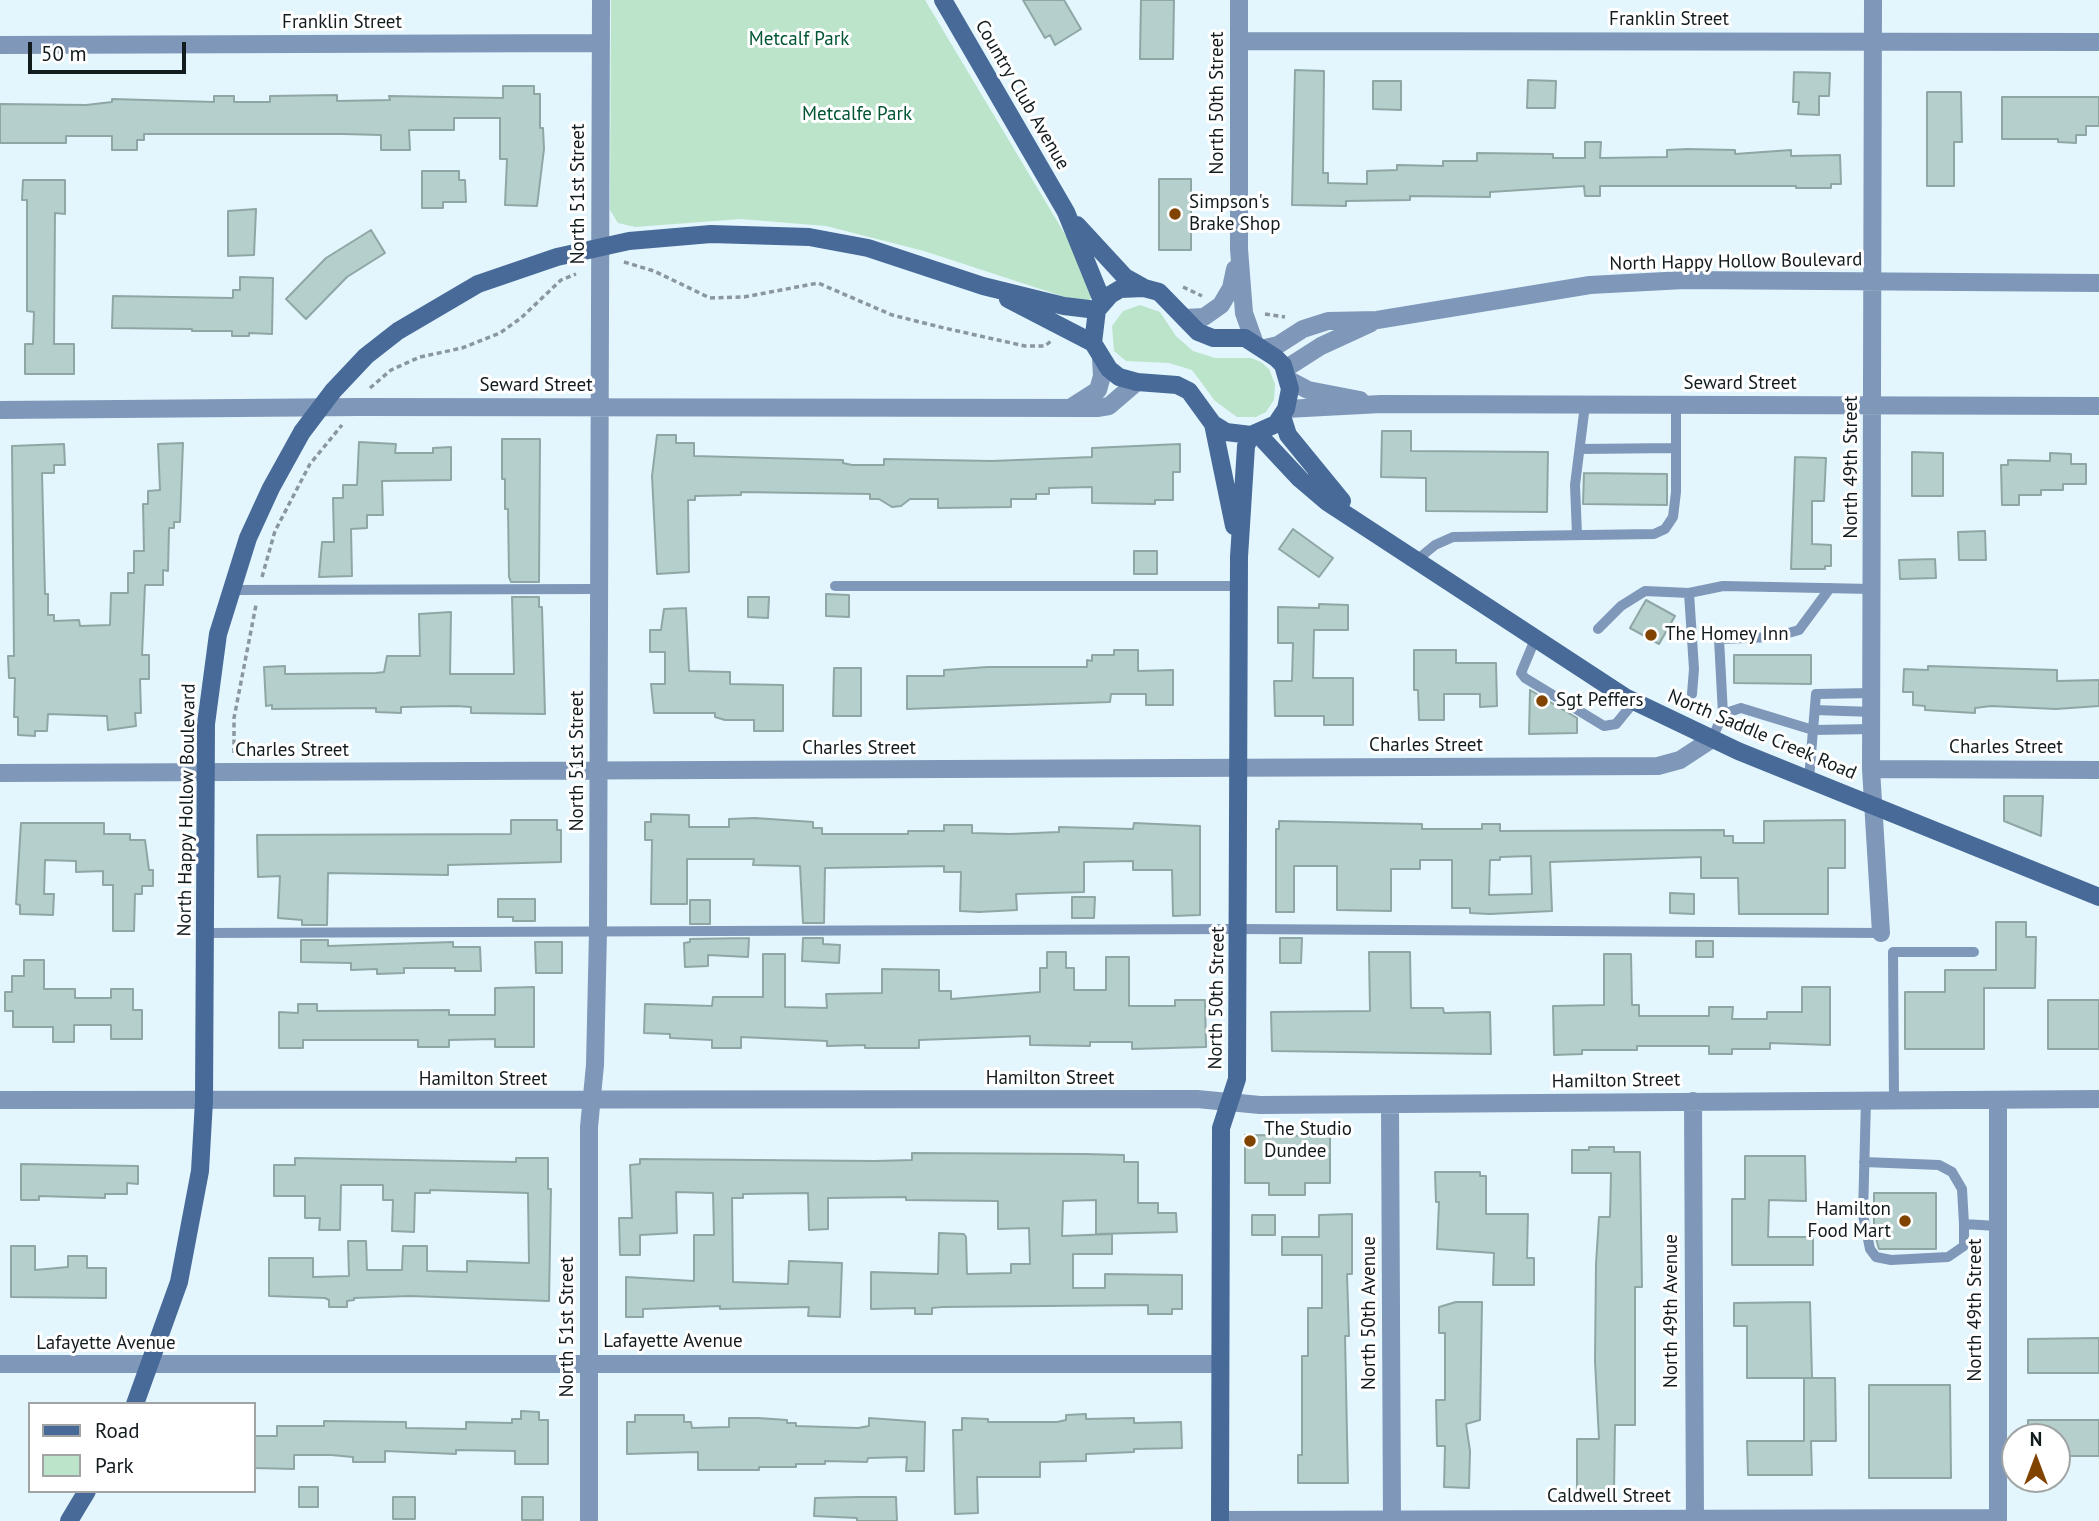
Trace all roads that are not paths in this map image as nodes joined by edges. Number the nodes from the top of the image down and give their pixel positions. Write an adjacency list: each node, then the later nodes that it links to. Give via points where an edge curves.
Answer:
1 (601, 0): 8 (street, North 51st Street)
2 (943, 0): 10 (street, Country Club Avenue)
3 (1239, 0): 5 (street, North 50th Street)
4 (1873, 0): 6 (street, North 49th Street)
5 (1239, 41): 6 (street, Franklin Street); 12 (street, North 50th Street)
6 (1873, 42): 7 (street, Franklin Street); 13 (street, North 49th Street)
7 (2099, 42)
8 (601, 43): 9 (street, Franklin Street); 11 (street, North 51st Street)
9 (0, 45)
10 (1066, 212): 16 (street, Country Club Avenue, via 1125,277); 17 (street, Country Club Avenue)
11 (600, 247): 15 (street, North Happy Hollow Boulevard, via 712,234 809,237 868,247); 30 (street, North 51st Street); 31 (street, North Happy Hollow Boulevard, via 513,270 439,304 366,356)
12 (1239, 248): 18 (street, North 50th Street, via 1231,288 1221,306 1204,317); 20 (street, North 50th Street, via 1244,313)
13 (1873, 281): 14 (street, North Happy Hollow Boulevard); 19 (street, North Happy Hollow Boulevard, via 1684,280 1590,285); 27 (street, North 49th Street)
14 (2099, 283)
15 (983, 286): 17 (street, North Happy Hollow Boulevard, via 1064,306); 21 (street, North Happy Hollow Boulevard)
16 (1144, 288): 17 (street, via 1120,289); 18 (street, Country Club Avenue, via 1159,292)
17 (1100, 306): 21 (street)
18 (1185, 318): 20 (street, Country Club Avenue, via 1198,332 1213,338 1245,338)
19 (1377, 320): 20 (street, North Happy Hollow Boulevard, via 1328,321 1303,329 1278,345); 22 (street, North Happy Hollow Boulevard, via 1321,346)
20 (1259, 345): 22 (street)
21 (1097, 350): 23 (street, North Happy Hollow Boulevard, via 1119,377); 28 (street, via 1102,376 1097,390)
22 (1287, 374): 24 (street, Seward Street, via 1308,390); 33 (street, via 1290,389)
23 (1137, 382): 28 (street, Seward Street, via 1109,406); 34 (street, via 1162,382 1189,391)
24 (1381, 404): 25 (street, Seward Street); 33 (street, Seward Street)
25 (1585, 405): 26 (street, Seward Street); 37 (lane)
26 (1676, 405): 27 (street, Seward Street); 36 (lane)
27 (1873, 405): 29 (street, Seward Street); 46 (street, North 49th Street)
28 (1073, 406): 30 (street, Seward Street)
29 (2099, 406)
30 (600, 407): 31 (street, Seward Street); 45 (street, North 51st Street)
31 (318, 408): 32 (street, Seward Street); 47 (street, North Happy Hollow Boulevard, via 271,488)
32 (0, 410)
33 (1284, 413): 35 (street, via 1276,424); 38 (street, North Saddle Creek Road, via 1288,435)
34 (1213, 424): 35 (street, via 1226,432); 40 (street, North 50th Street)
35 (1254, 434): 38 (street, North Saddle Creek Road, via 1327,502); 40 (street, North 50th Street, via 1246,446)
36 (1676, 448): 37 (lane); 39 (lane, via 1673,517 1665,529 1654,534)
37 (1580, 449): 39 (lane)
38 (1361, 522): 41 (street, North Saddle Creek Road)
39 (1577, 535): 41 (lane, via 1453,537)
40 (1239, 557): 43 (street, North 50th Street)
41 (1418, 559): 50 (street, North Saddle Creek Road)
42 (835, 586): 43 (lane)
43 (1239, 586): 59 (street, North 50th Street)
44 (1830, 588): 46 (lane); 48 (lane, via 1723,586); 55 (lane, via 1799,630 1774,637 1719,639)
45 (599, 589): 47 (lane); 62 (street, North 51st Street)
46 (1872, 589): 51 (street, North 49th Street)
47 (230, 590): 63 (street, North Happy Hollow Boulevard, via 210,679)
48 (1689, 593): 49 (lane, via 1645,591); 52 (lane)
49 (1598, 629)
50 (1536, 637): 53 (street, North Saddle Creek Road); 53 (lane, via 1521,673 1525,678 1604,726 1616,724)
51 (1872, 693): 54 (lane, via 1816,694); 56 (street, North 49th Street)
52 (1692, 694)
53 (1634, 702): 58 (street, North Saddle Creek Road)
54 (1815, 710): 56 (lane); 57 (lane)
55 (1723, 714): 57 (lane, via 1741,708); 58 (lane)
56 (1872, 720): 57 (lane); 60 (street, North 49th Street)
57 (1813, 730): 65 (lane)
58 (1712, 739): 59 (street, Charles Street, via 1680,760 1658,766); 65 (street, North Saddle Creek Road)
59 (1238, 768): 62 (street, Charles Street); 68 (street, North 50th Street)
60 (1871, 769): 61 (street, Charles Street); 66 (street, North 49th Street)
61 (2099, 769)
62 (599, 771): 63 (street, Charles Street); 69 (street, North 51st Street)
63 (205, 773): 64 (street, Charles Street); 70 (street, North Happy Hollow Boulevard)
64 (0, 774)
65 (1809, 779): 66 (street, North Saddle Creek Road)
66 (1875, 805): 67 (street, North Saddle Creek Road); 71 (street, North 49th Street)
67 (2099, 897)
68 (1238, 929): 69 (lane); 71 (lane); 81 (street, North 50th Street, via 1237,1079)
69 (598, 932): 70 (lane); 75 (street, North 51st Street)
70 (205, 933): 79 (street, North Happy Hollow Boulevard)
71 (1881, 933)
72 (1974, 952): 77 (lane, via 1893,952)
73 (2099, 1099): 78 (street, Hamilton Street)
74 (0, 1100): 79 (street, Hamilton Street)
75 (591, 1100): 79 (street, Hamilton Street); 81 (street, Hamilton Street, via 1197,1099); 86 (street, North 51st Street)
76 (1866, 1100): 77 (street, Hamilton Street); 80 (street, Hamilton Street); 83 (lane)
77 (1894, 1100): 78 (street, Hamilton Street)
78 (1998, 1100): 85 (street, North 49th Street)
79 (204, 1101): 89 (street, North Happy Hollow Boulevard, via 189,1241)
80 (1693, 1101): 82 (street, Hamilton Street); 92 (street, North 49th Avenue)
81 (1230, 1103): 82 (street, Hamilton Street); 88 (street, North 50th Street, via 1221,1128)
82 (1390, 1105): 94 (street, North 50th Avenue)
83 (1864, 1162): 84 (lane, via 1939,1165 1952,1172 1962,1189); 84 (lane, via 1863,1215 1876,1257 1948,1257 1964,1246)
84 (1964, 1224): 85 (lane)
85 (1997, 1226): 93 (street, North 49th Street)
86 (589, 1363): 88 (street, Lafayette Avenue); 89 (street, Lafayette Avenue); 96 (street, North 51st Street)
87 (0, 1364): 89 (street, Lafayette Avenue)
88 (1220, 1364): 97 (street, North 50th Street)
89 (151, 1366): 90 (street, North Happy Hollow Boulevard)
90 (136, 1402)
91 (86, 1493): 95 (street)
92 (1695, 1519): 93 (street, Caldwell Street); 94 (street, Caldwell Street)
93 (1998, 1519)
94 (1392, 1520): 97 (street, Caldwell Street)
95 (69, 1521)
96 (589, 1521)
97 (1220, 1521)

